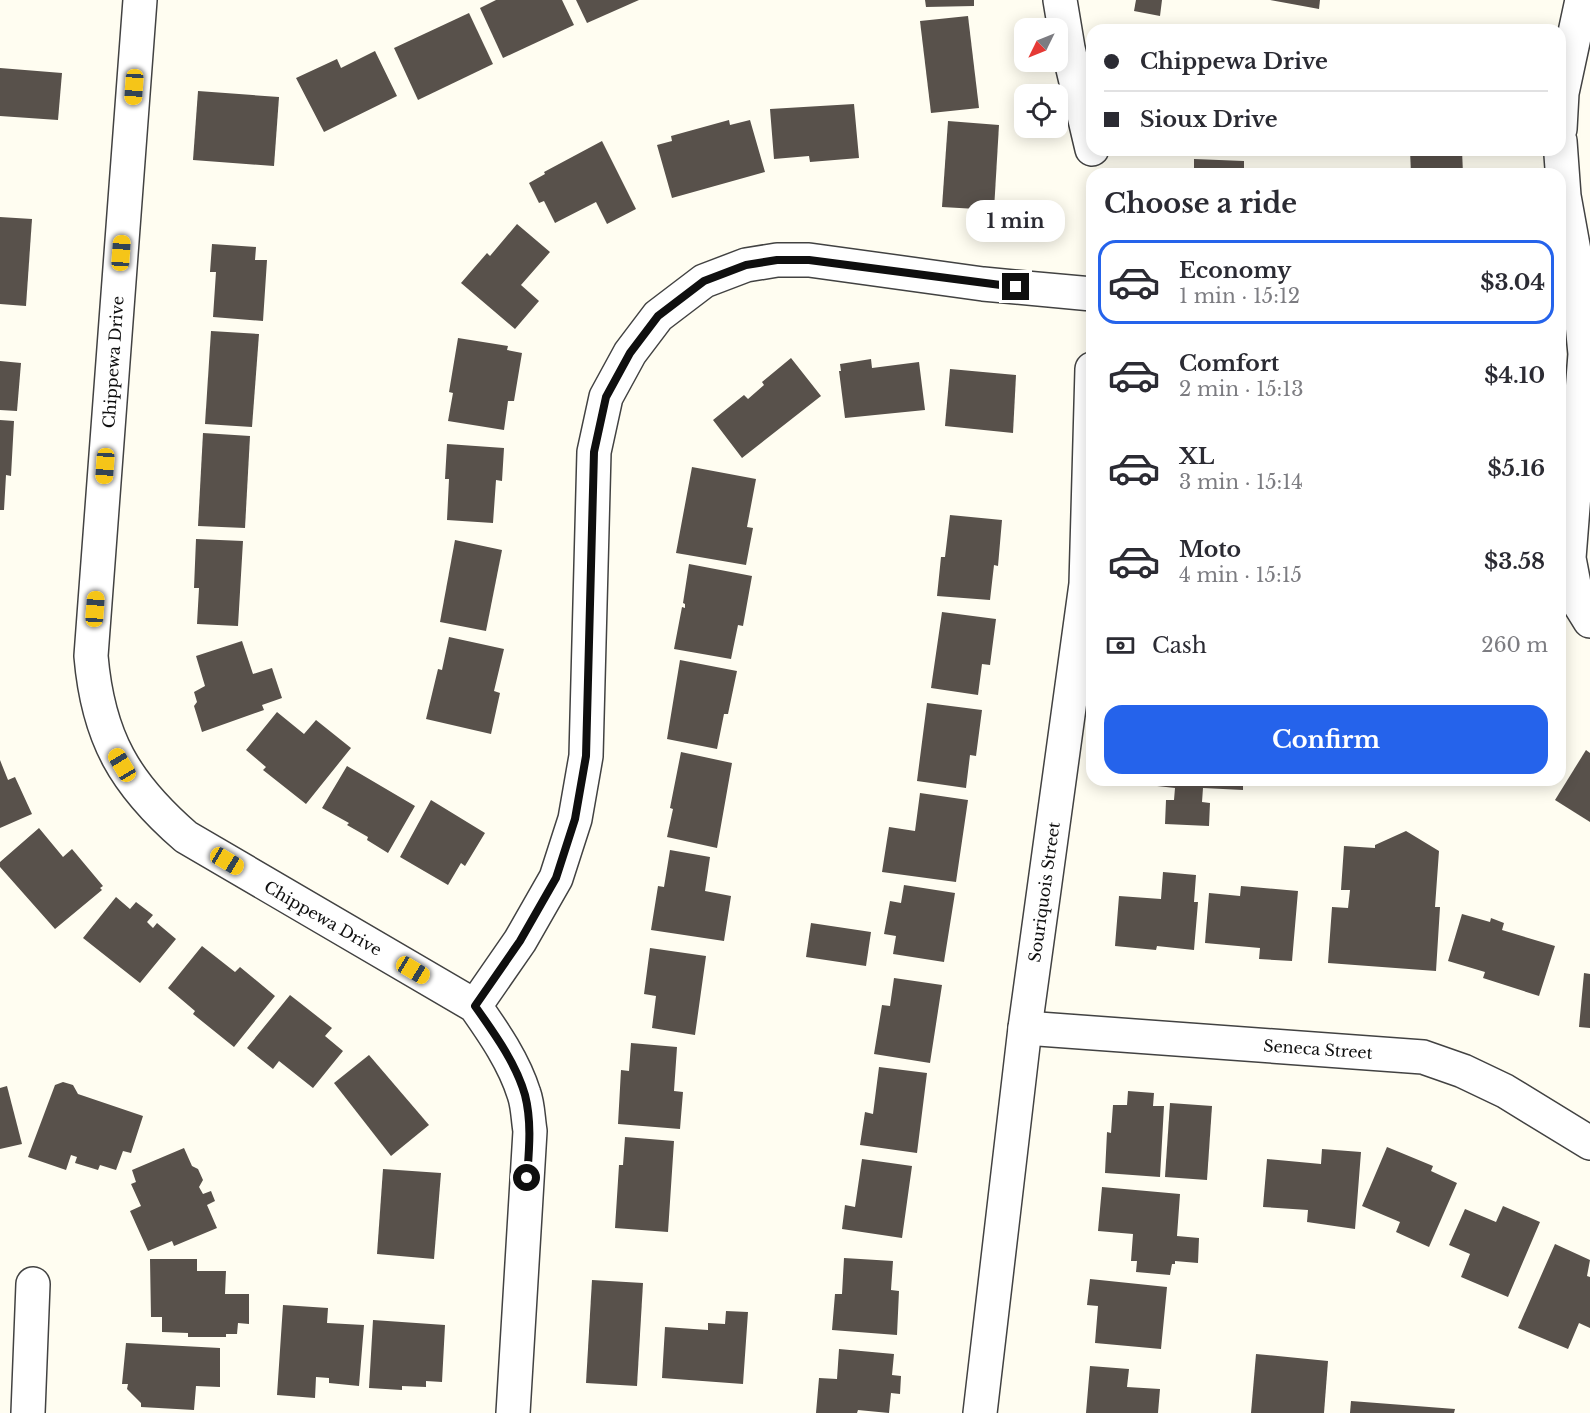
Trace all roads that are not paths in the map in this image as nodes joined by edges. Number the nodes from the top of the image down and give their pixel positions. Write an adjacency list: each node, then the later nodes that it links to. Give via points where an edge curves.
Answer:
1 (140, 0): 10 (street, Chippewa Drive, via 91,656 103,721 114,752 130,779 186,837)
2 (1060, 0): 5 (street)
3 (1582, 0): 4 (street)
4 (1566, 74)
5 (1086, 124)
6 (1566, 207): 9 (street, via 1585,354 1569,558 1577,600)
7 (1086, 293): 10 (street, via 809,260 777,260 746,265 704,281 658,316 630,353 606,397 594,452 586,756 575,819 556,878 520,941)
8 (1086, 584): 11 (street, Souriquois Street)
9 (1590, 621)
10 (475, 1006): 15 (street, Chippewa Drive, via 511,1063 525,1095 530,1131)
11 (1025, 1028): 12 (street, Seneca Street, via 1423,1057 1505,1091); 16 (street, Souriquois Street)
12 (1590, 1143)
13 (33, 1284): 14 (street)
14 (28, 1413)
15 (513, 1413)
16 (980, 1413)

